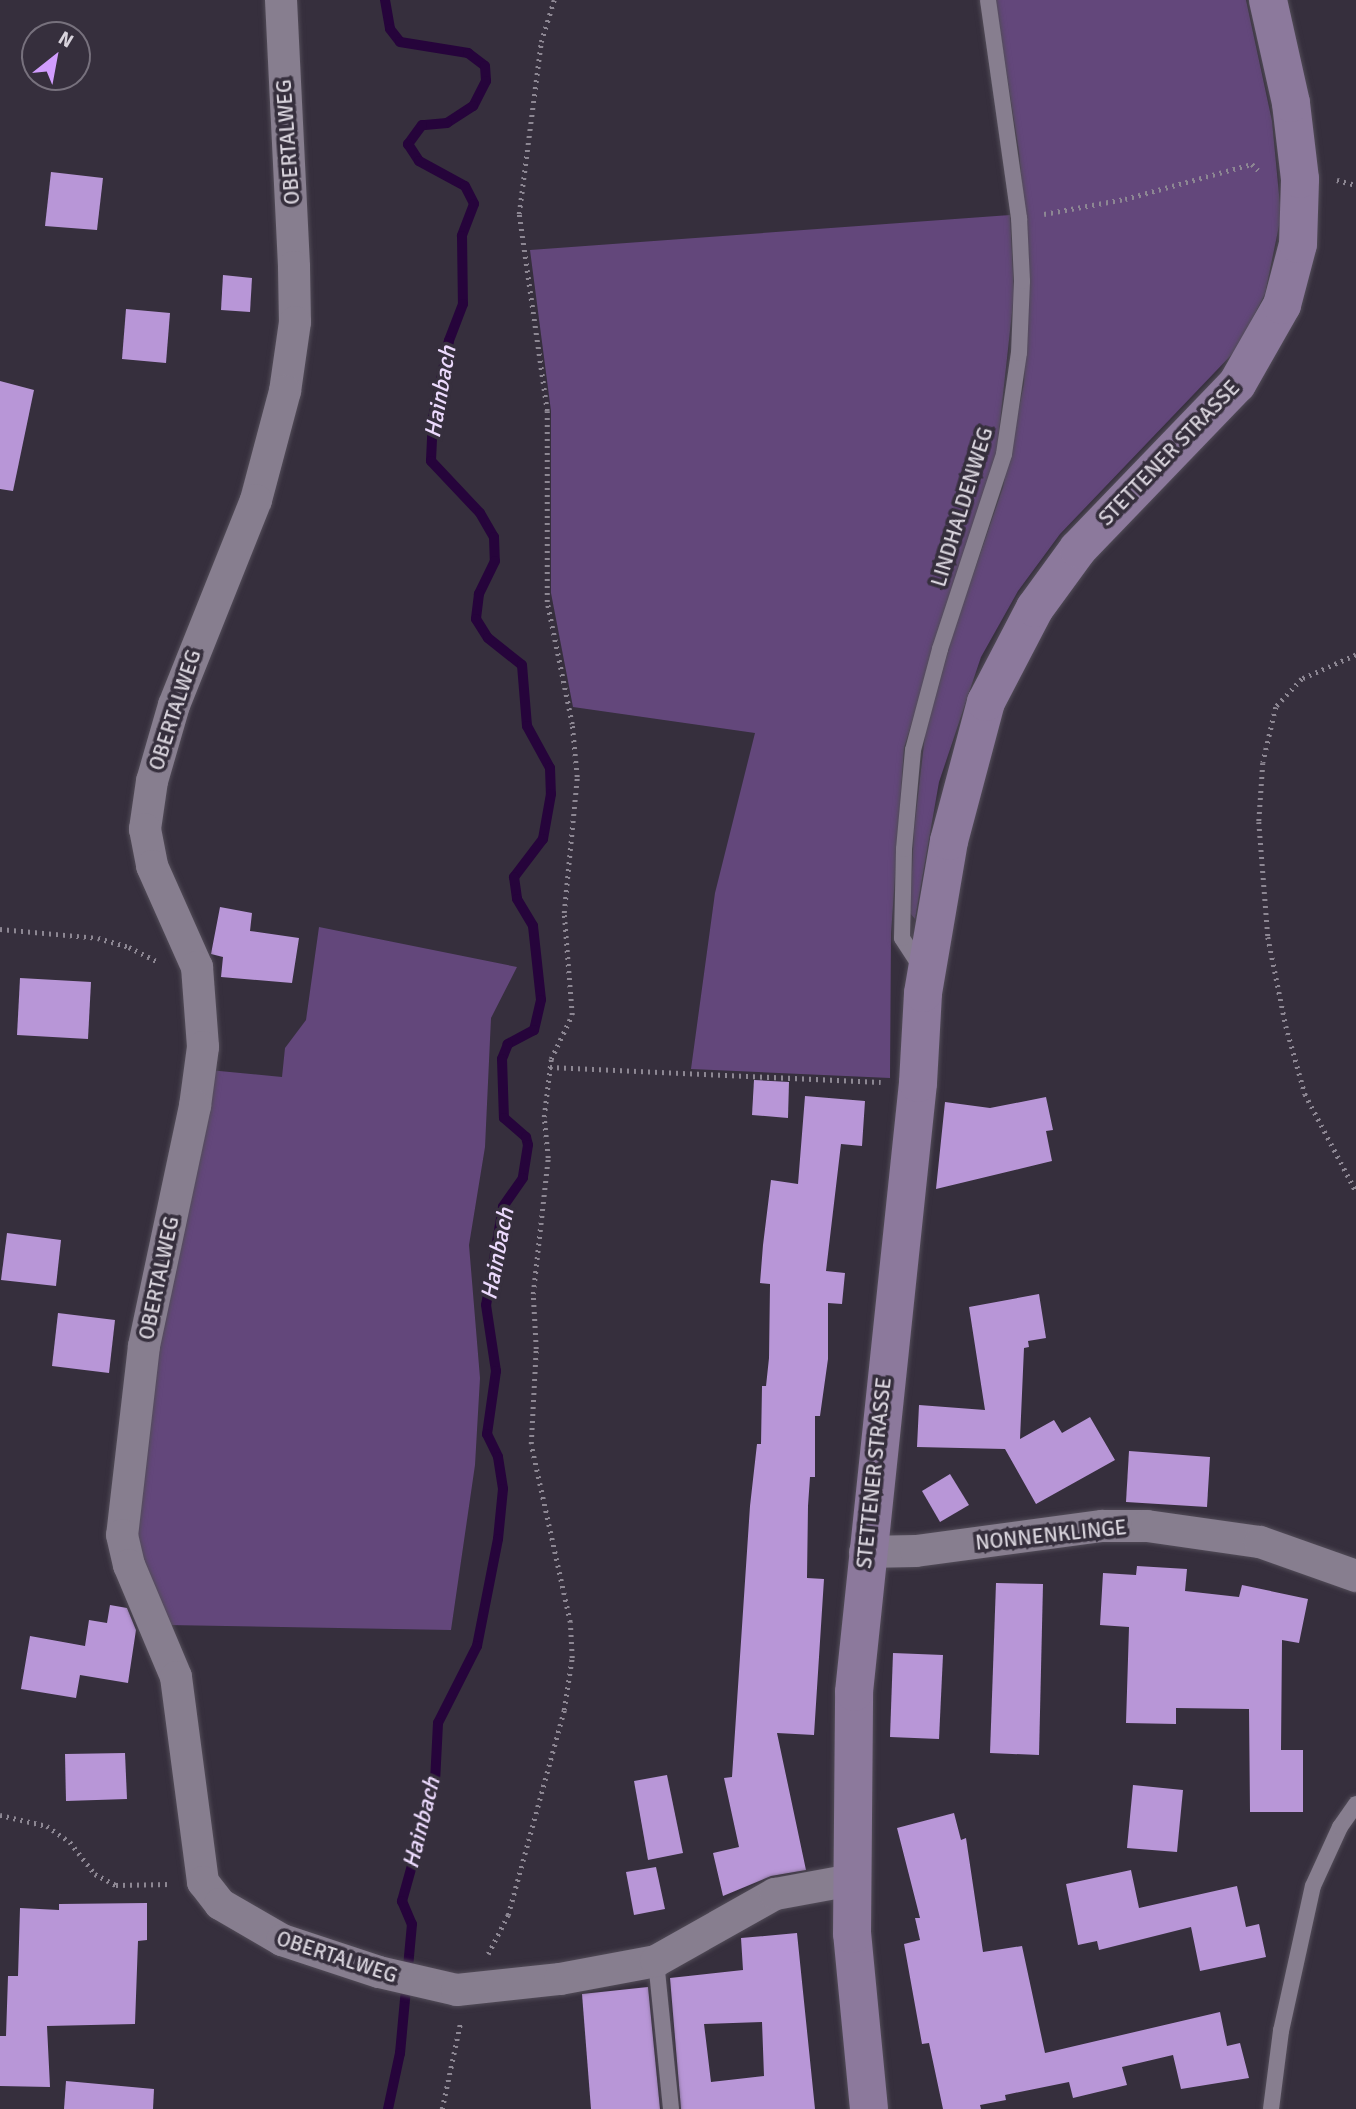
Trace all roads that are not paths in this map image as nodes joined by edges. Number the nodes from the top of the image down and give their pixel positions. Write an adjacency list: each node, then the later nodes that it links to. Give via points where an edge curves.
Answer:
1 (281, 0): 9 (street, OBERTALWEG, via 294,267 294,329 285,391 256,500 174,705 145,821 152,866 197,967 203,1012 199,1085 144,1346 121,1519 129,1565 176,1677 203,1882 220,1904 268,1934 427,1985 472,1990)
2 (988, 0): 4 (lane, LINDHALDENWEG, via 1019,218 1022,299 1009,433 940,649 912,760 902,938)
3 (1268, 0): 4 (main road, STETTENER STRASSE, via 1291,103 1300,179 1293,265 1264,343 1220,405 1102,523 1049,587 1007,655 986,702 958,801)
4 (926, 974): 5 (main road, STETTENER STRASSE)
5 (866, 1552): 6 (street, NONNENKLINGE, via 916,1551 1090,1527 1147,1525 1260,1542); 8 (main road, STETTENER STRASSE, via 854,1692)
6 (1356, 1576)
7 (1356, 1804): 12 (lane, via 1313,1886 1281,2031)
8 (851, 1881): 9 (street, OBERTALWEG, via 775,1894); 11 (main road, STETTENER STRASSE)
9 (656, 1961): 10 (lane)
10 (671, 2109)
11 (869, 2109)
12 (1271, 2109)

